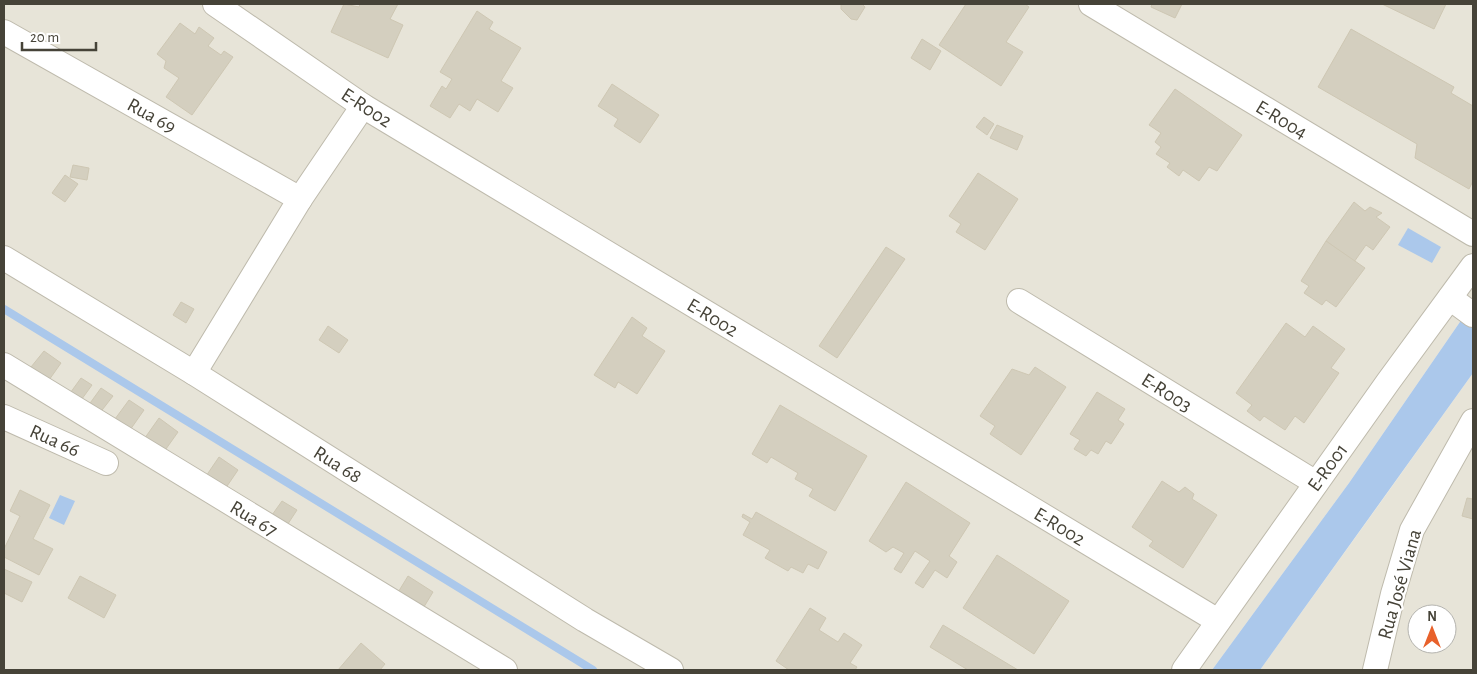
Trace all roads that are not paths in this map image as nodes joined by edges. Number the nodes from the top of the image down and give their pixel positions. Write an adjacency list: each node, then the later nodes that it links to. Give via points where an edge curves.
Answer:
1 (215, 4): 4 (street, E-R002)
2 (1092, 4): 6 (street, E-R004)
3 (4, 32): 5 (street, Rua 69)
4 (363, 106): 5 (street); 18 (street, E-R002)
5 (300, 199): 13 (street)
6 (1473, 234)
7 (4, 258): 13 (street, Rua 68)
8 (1473, 266): 9 (street, E-R001)
9 (1450, 298): 11 (street); 17 (street, E-R001)
10 (1019, 301): 17 (street, E-R003)
11 (1473, 315)
12 (4, 365): 19 (street, Rua 67)
13 (194, 373): 20 (street, Rua 68, via 585,620)
14 (4, 417): 16 (street, Rua 66)
15 (1473, 421): 22 (street, Rua José Viana, via 1412,530 1392,594)
16 (106, 463)
17 (1316, 484): 18 (street, E-R001)
18 (1218, 621): 21 (street, E-R001)
19 (505, 670)
20 (671, 670)
21 (1184, 670)
22 (1375, 670)

